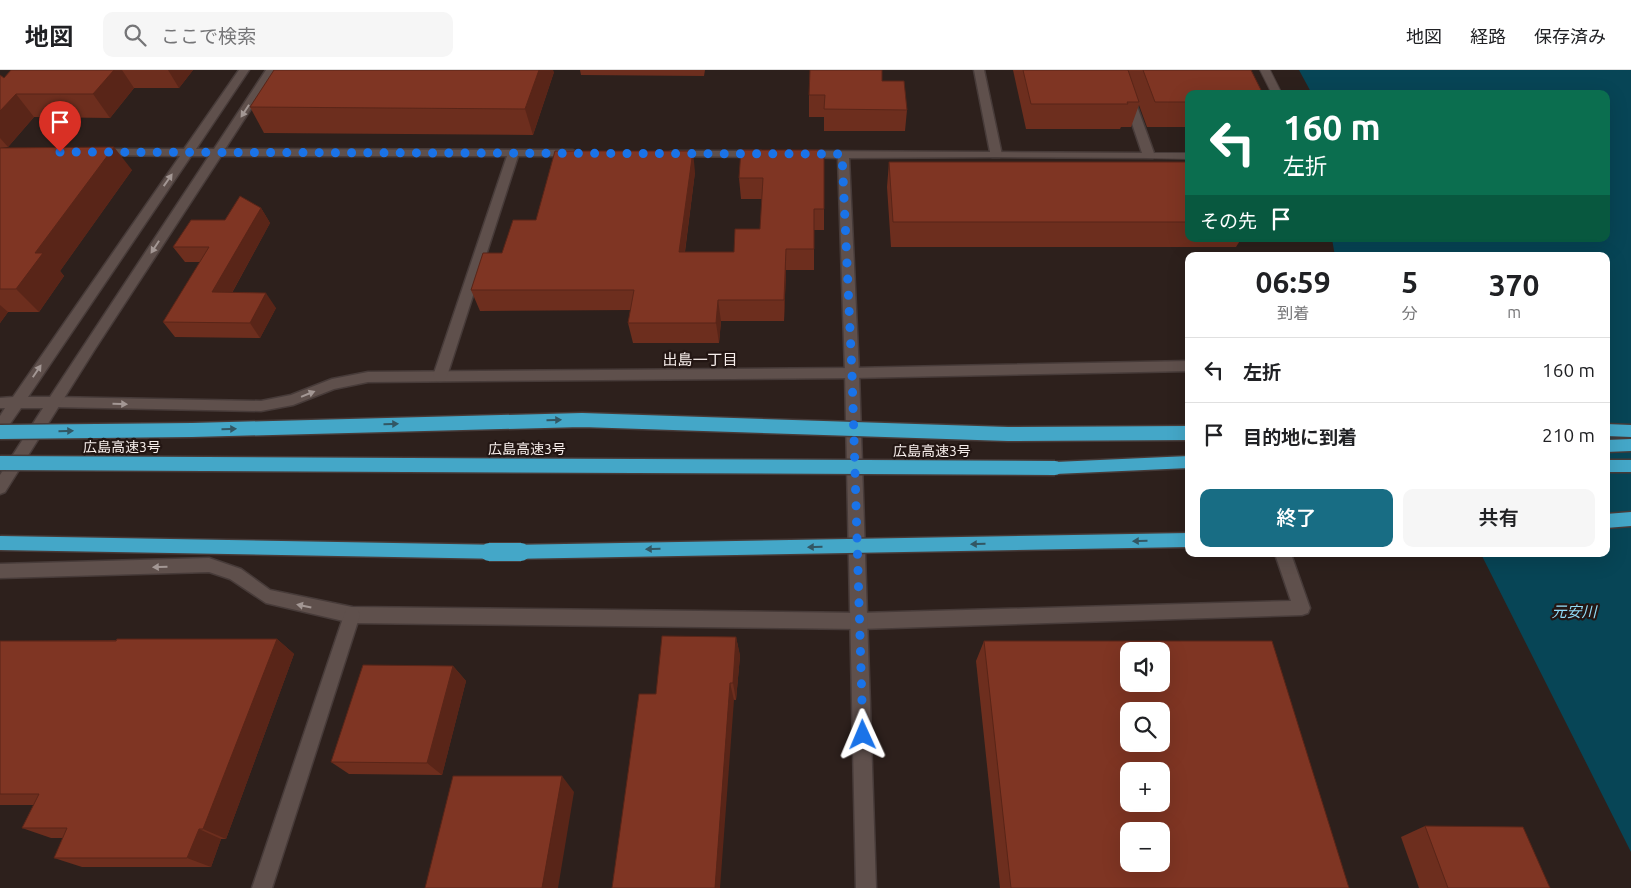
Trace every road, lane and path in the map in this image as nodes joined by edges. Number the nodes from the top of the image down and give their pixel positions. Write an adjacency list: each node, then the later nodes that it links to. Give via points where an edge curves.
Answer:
1 (244, 70): 8 (street)
2 (271, 70): 9 (street, one-way to 9)
3 (980, 70): 16 (street)
4 (1119, 70): 17 (street)
5 (1264, 70): 6 (lane)
6 (1275, 90)
7 (89, 152): 8 (street)
8 (188, 152): 9 (street); 24 (street, one-way to 8)
9 (218, 152): 10 (street); 22 (street, one-way to 22)
10 (514, 153): 11 (street); 21 (street)
11 (584, 153)
12 (663, 154): 13 (street)
13 (773, 154)
14 (793, 154): 15 (street)
15 (842, 154): 16 (street); 20 (street)
16 (996, 155): 17 (street)
17 (1149, 156): 18 (lane)
18 (1185, 156)
19 (1185, 366): 20 (street)
20 (852, 373): 21 (street); 46 (street)
21 (440, 376): 22 (street, one-way to 21, via 261,406 293,400 332,384 368,377)
22 (54, 402): 24 (street); 38 (street)
23 (0, 403): 24 (street)
24 (16, 403): 25 (street)
25 (0, 427)
26 (1610, 430): 27 (highway)
27 (1631, 431)
28 (0, 432): 29 (highway, one-way to 29, bridge, via 582,420 1008,434)
29 (1185, 433)
30 (1631, 445): 31 (highway)
31 (1610, 446)
32 (1185, 462): 36 (highway)
33 (0, 463): 36 (highway, 広島高速3号, bridge)
34 (1610, 466): 35 (highway)
35 (1631, 466)
36 (1055, 468): 37 (highway)
37 (1185, 468)
38 (0, 488)
39 (1631, 520): 40 (highway)
40 (1610, 521)
41 (1185, 540): 42 (highway, one-way to 42, bridge, via 505,552)
42 (0, 543)
43 (1284, 557): 46 (street, via 1302,608)
44 (0, 571): 45 (street, one-way to 44, via 266,596 235,574 209,565)
45 (352, 614): 46 (street); 47 (street)
46 (860, 621): 48 (street)
47 (262, 888)
48 (866, 888)

